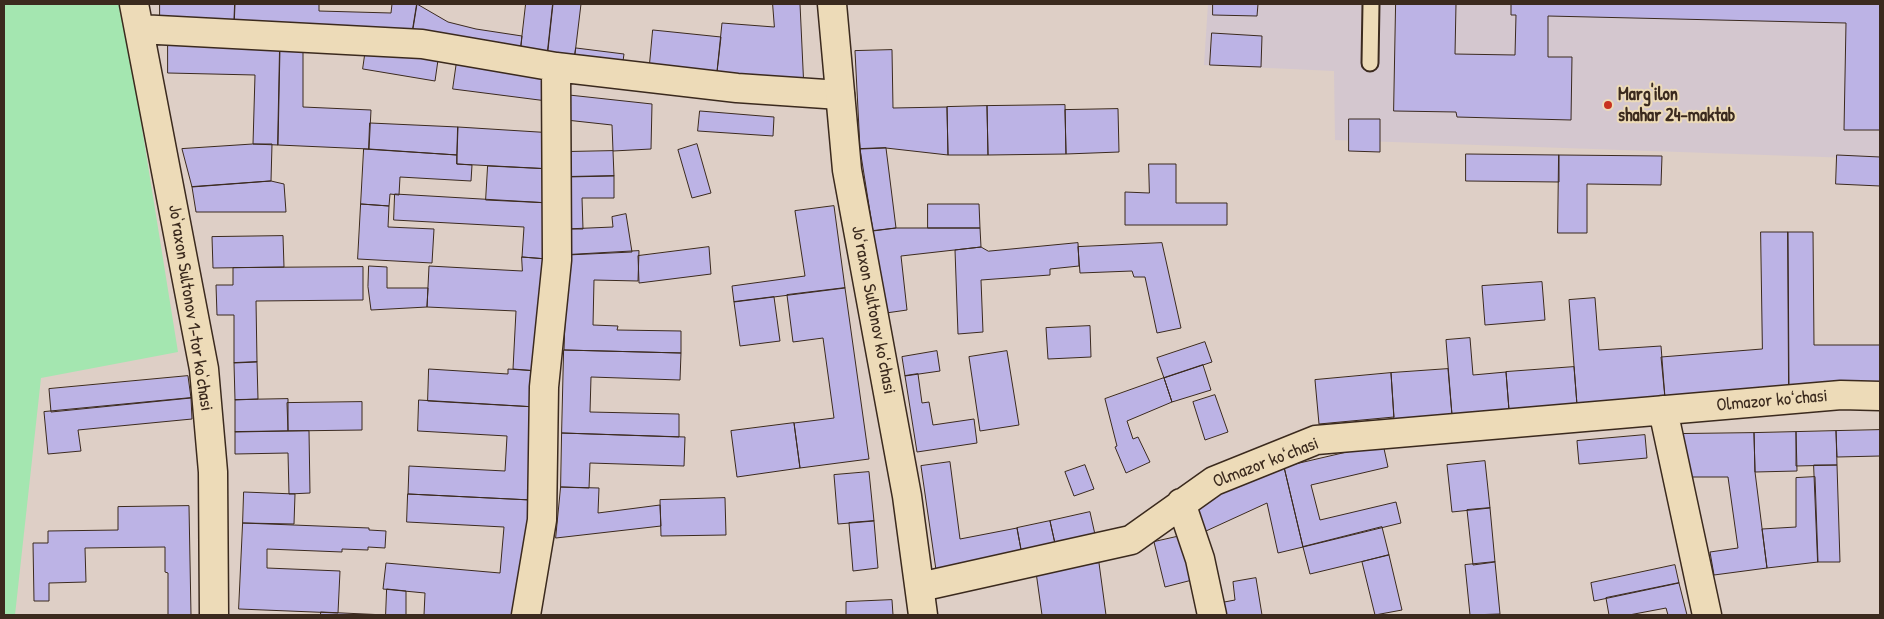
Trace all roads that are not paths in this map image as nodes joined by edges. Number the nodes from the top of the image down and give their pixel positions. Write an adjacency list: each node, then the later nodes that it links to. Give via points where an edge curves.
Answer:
1 (832, 4): 6 (street, Joʻraxon Sultonov koʻchasi)
2 (1372, 4): 4 (lane)
3 (136, 16): 5 (street, via 422,44); 11 (street, Jo‘raxon Sultonov 1-tor ko‘chasi, via 204,369 213,472)
4 (1370, 63)
5 (556, 67): 6 (street, via 737,88); 12 (street, via 557,260 544,387 542,520)
6 (840, 95): 10 (street, Joʻraxon Sultonov koʻchasi, via 847,170 907,496)
7 (1880, 396): 8 (street, Olmazor koʻchasi, via 1841,395)
8 (1663, 410): 9 (street, Olmazor koʻchasi, via 1316,440 1214,480); 15 (street)
9 (1181, 503): 10 (street, Olmazor koʻchasi, via 1131,540); 14 (street, via 1200,559)
10 (920, 587): 13 (street, Joʻraxon Sultonov koʻchasi)
11 (214, 615)
12 (526, 615)
13 (923, 615)
14 (1212, 615)
15 (1707, 615)

